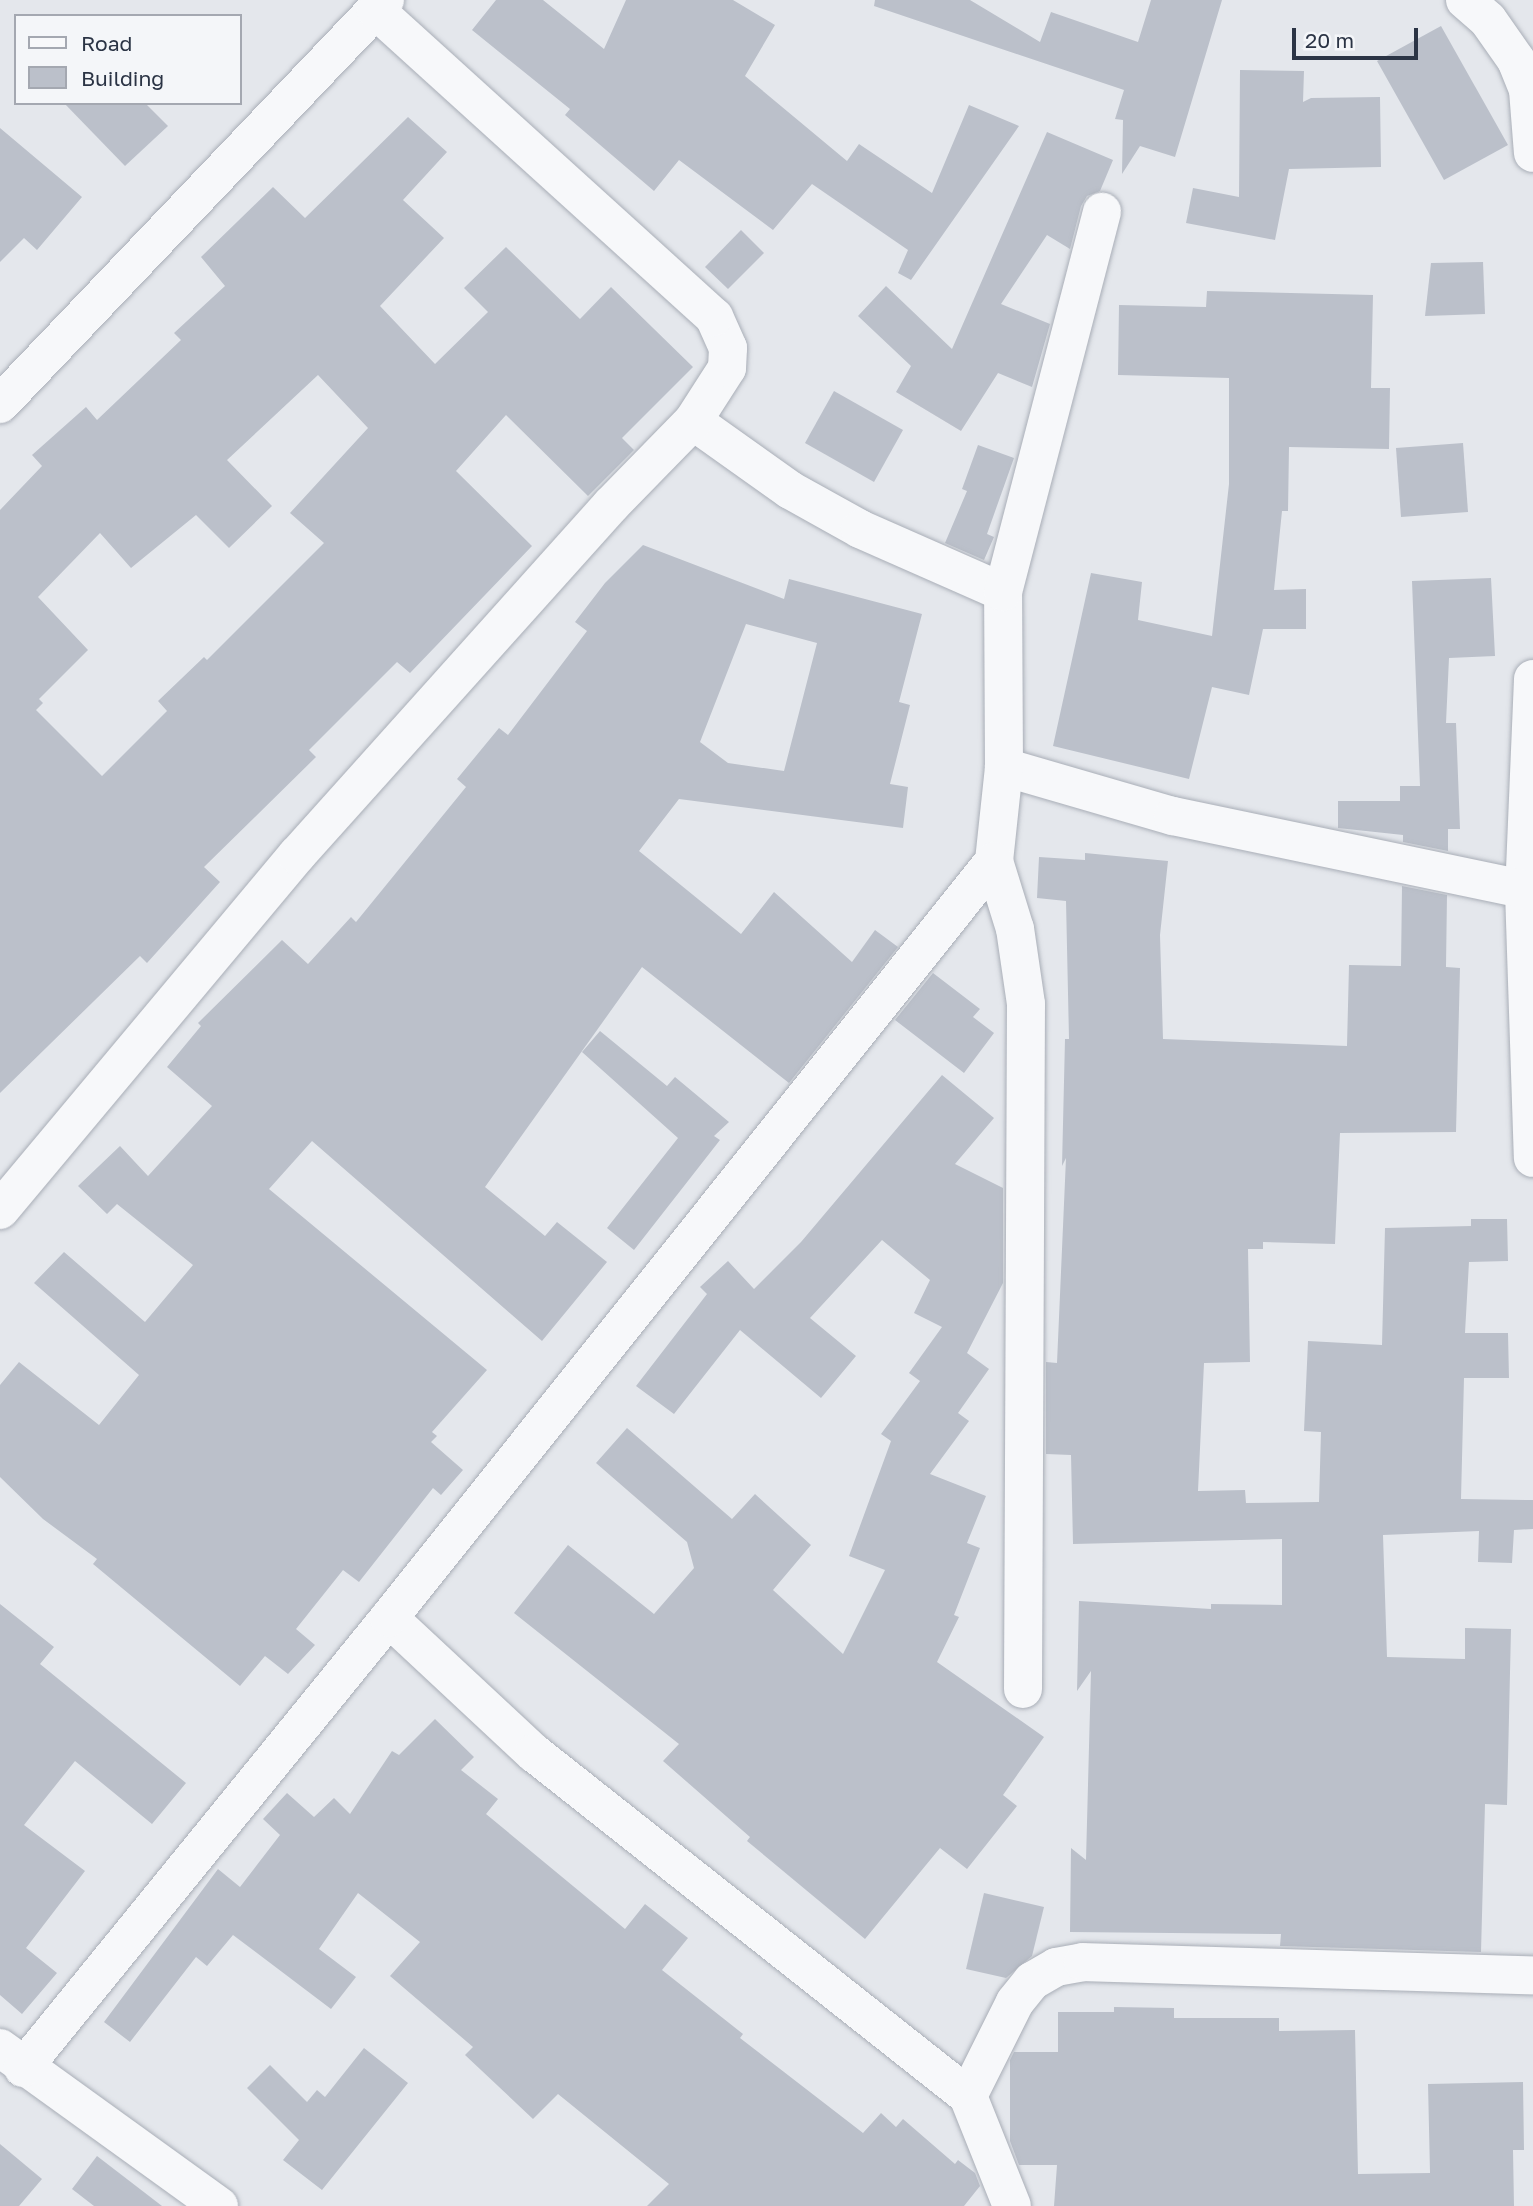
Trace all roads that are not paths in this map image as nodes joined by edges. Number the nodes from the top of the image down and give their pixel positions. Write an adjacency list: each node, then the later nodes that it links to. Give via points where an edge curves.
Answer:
1 (1465, 0): 3 (street, via 1488,20 1516,60 1528,90)
2 (380, 5): 5 (street); 6 (street, via 714,317 728,348 727,368)
3 (1533, 153)
4 (1102, 212): 7 (street)
5 (0, 404)
6 (693, 421): 7 (street, via 813,503); 13 (street, via 611,505 297,855)
7 (1003, 592): 9 (street)
8 (1533, 679): 11 (street)
9 (1004, 767): 10 (street); 11 (street, via 1137,807)
10 (994, 861): 14 (street); 15 (street, via 1015,929 1026,1004)
11 (1529, 891): 12 (street)
12 (1533, 1158)
13 (0, 1210)
14 (390, 1618): 17 (street); 18 (street, via 534,1753)
15 (1023, 1689)
16 (1533, 1975): 18 (street, via 1083,1962 1056,1967 1032,1981 1015,2002)
17 (11, 2058): 19 (street)
18 (968, 2096): 20 (street)
19 (219, 2206)
20 (1012, 2206)

